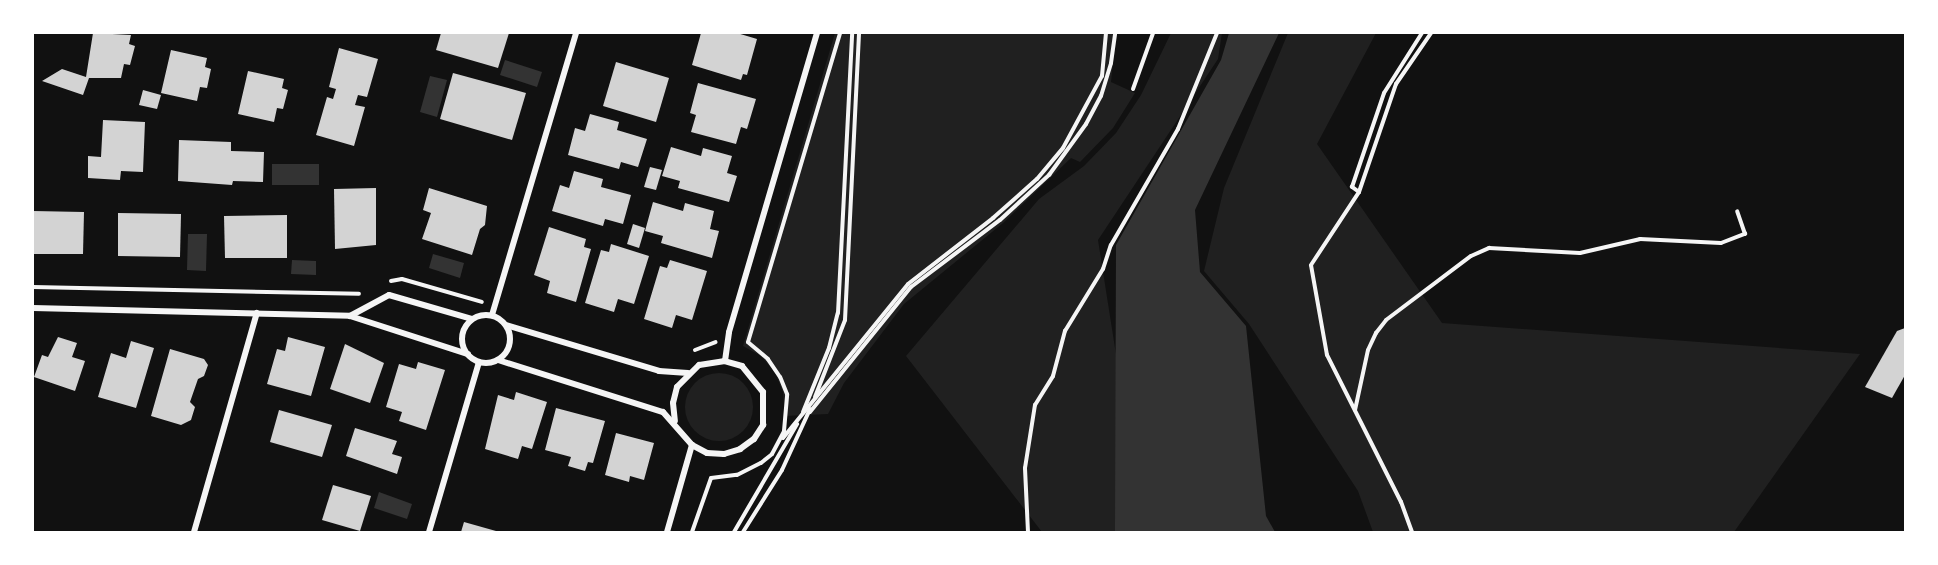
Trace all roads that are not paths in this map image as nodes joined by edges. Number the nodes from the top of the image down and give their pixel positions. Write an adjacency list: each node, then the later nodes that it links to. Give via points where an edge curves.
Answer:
1 (576, 33): 5 (street)
2 (817, 33): 11 (street, via 729,333)
3 (33, 308): 4 (street)
4 (257, 313): 6 (street); 16 (street)
5 (492, 315): 7 (street); 8 (street)
6 (350, 316): 7 (street, via 382,297 397,295); 9 (street)
7 (472, 319): 9 (street, via 463,332 463,347)
8 (506, 325): 10 (street, via 511,340); 13 (street, via 659,371)
9 (468, 354): 12 (street)
10 (498, 360): 12 (street); 14 (street, via 649,406)
11 (725, 361): 13 (street, via 699,365); 15 (street, via 742,366 755,377 763,392 763,425 753,439 724,454 707,453)
12 (479, 362): 17 (street)
13 (688, 373): 14 (street, via 677,387)
14 (675, 421): 15 (street)
15 (692, 445): 18 (street)
16 (194, 532)
17 (429, 532)
18 (667, 532)

